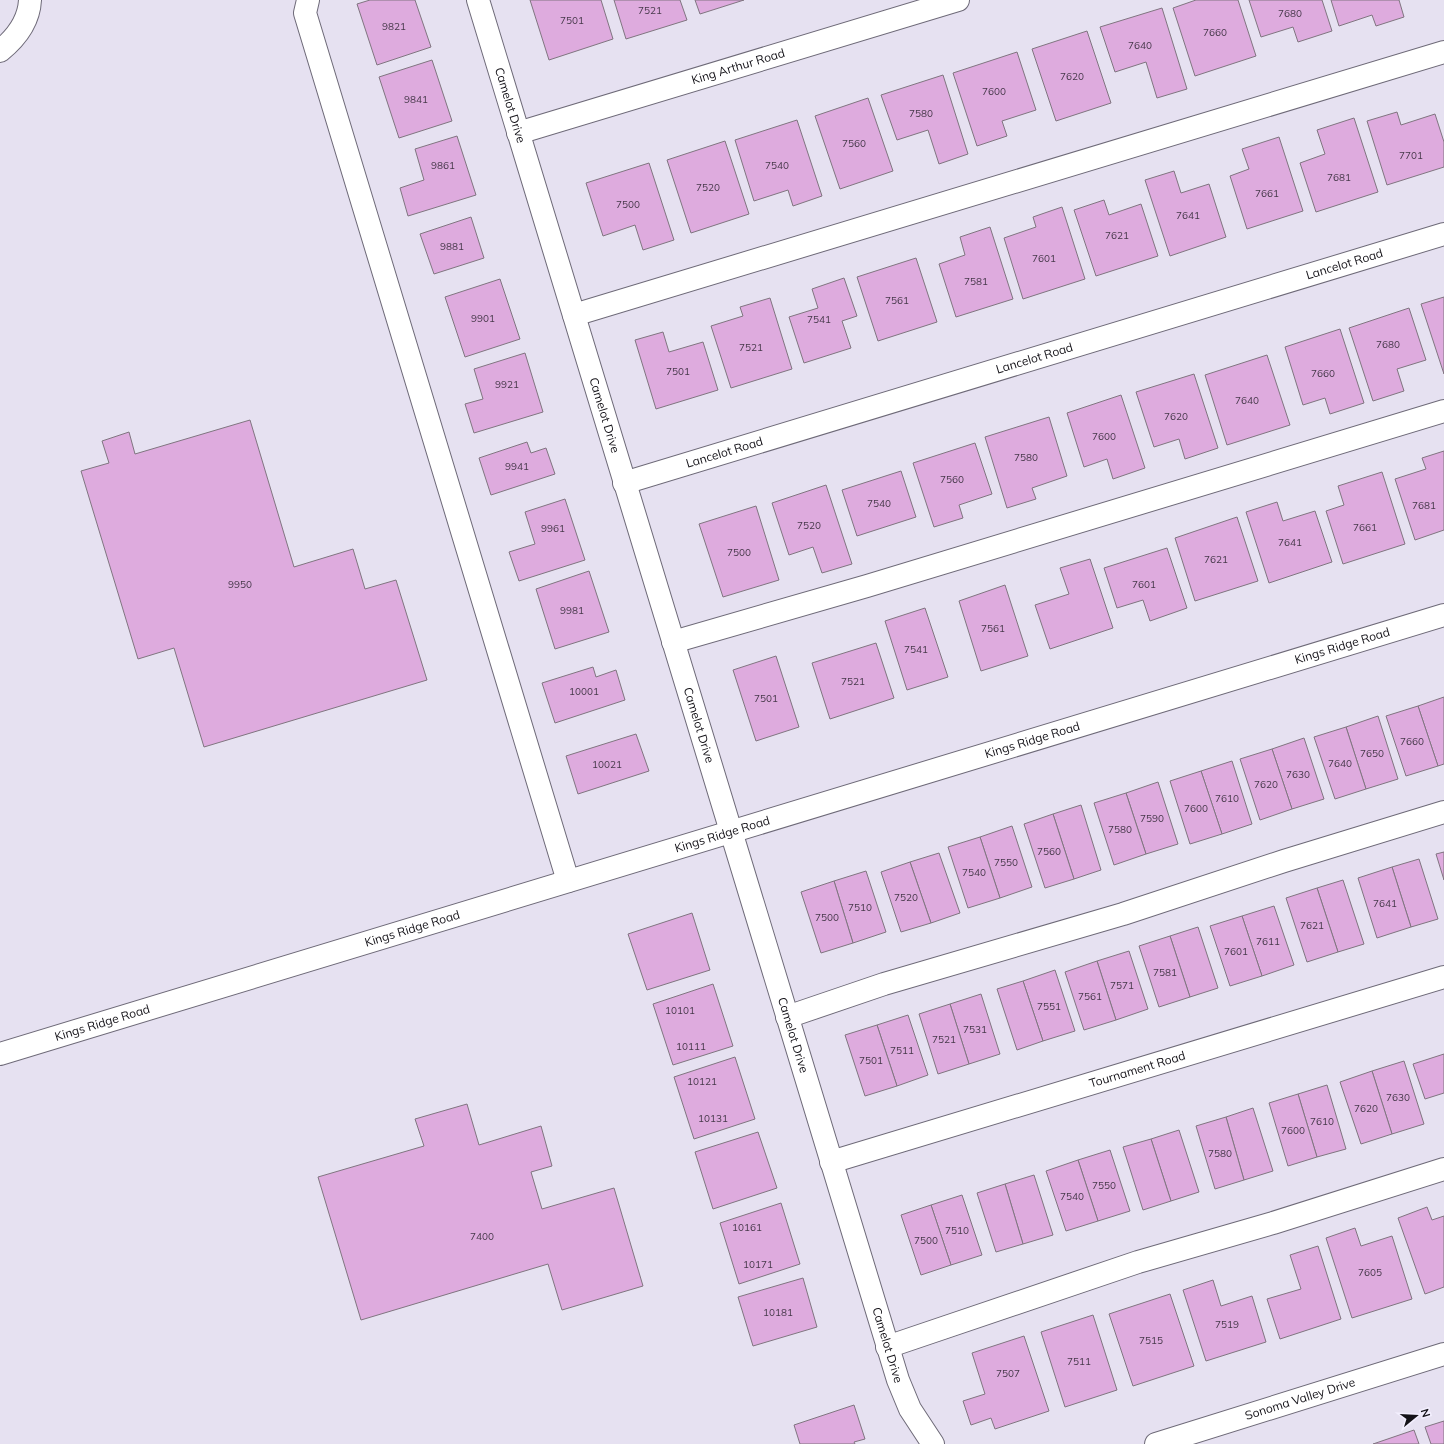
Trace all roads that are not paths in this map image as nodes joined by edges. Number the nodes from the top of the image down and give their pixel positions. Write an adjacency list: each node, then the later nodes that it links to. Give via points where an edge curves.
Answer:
1 (30, 0): 5 (street, via 30,10 17,36)
2 (308, 0): 16 (street, via 305,13)
3 (478, 0): 7 (street, Camelot Drive)
4 (958, 0): 7 (street, King Arthur Road)
5 (0, 51)
6 (1444, 52): 9 (street)
7 (518, 133): 9 (street, Camelot Drive)
8 (1444, 234): 11 (street, Lancelot Road)
9 (574, 315): 11 (street, Camelot Drive)
10 (1444, 411): 13 (street)
11 (624, 483): 13 (street, Camelot Drive)
12 (1444, 615): 15 (street, Kings Ridge Road)
13 (673, 642): 15 (street, Camelot Drive)
14 (1444, 812): 18 (street, via 1123,914 884,984)
15 (730, 832): 16 (street, Kings Ridge Road); 18 (street, Camelot Drive)
16 (568, 881): 19 (street, Kings Ridge Road)
17 (1444, 977): 20 (street, Tournament Road)
18 (787, 1017): 20 (street, Camelot Drive)
19 (0, 1054)
20 (831, 1162): 22 (street, Camelot Drive)
21 (1444, 1169): 22 (street, via 1138,1262)
22 (887, 1347): 24 (street, Camelot Drive, via 910,1409)
23 (1444, 1354): 25 (street, Sonoma Valley Drive)
24 (933, 1444)
25 (1156, 1444)

